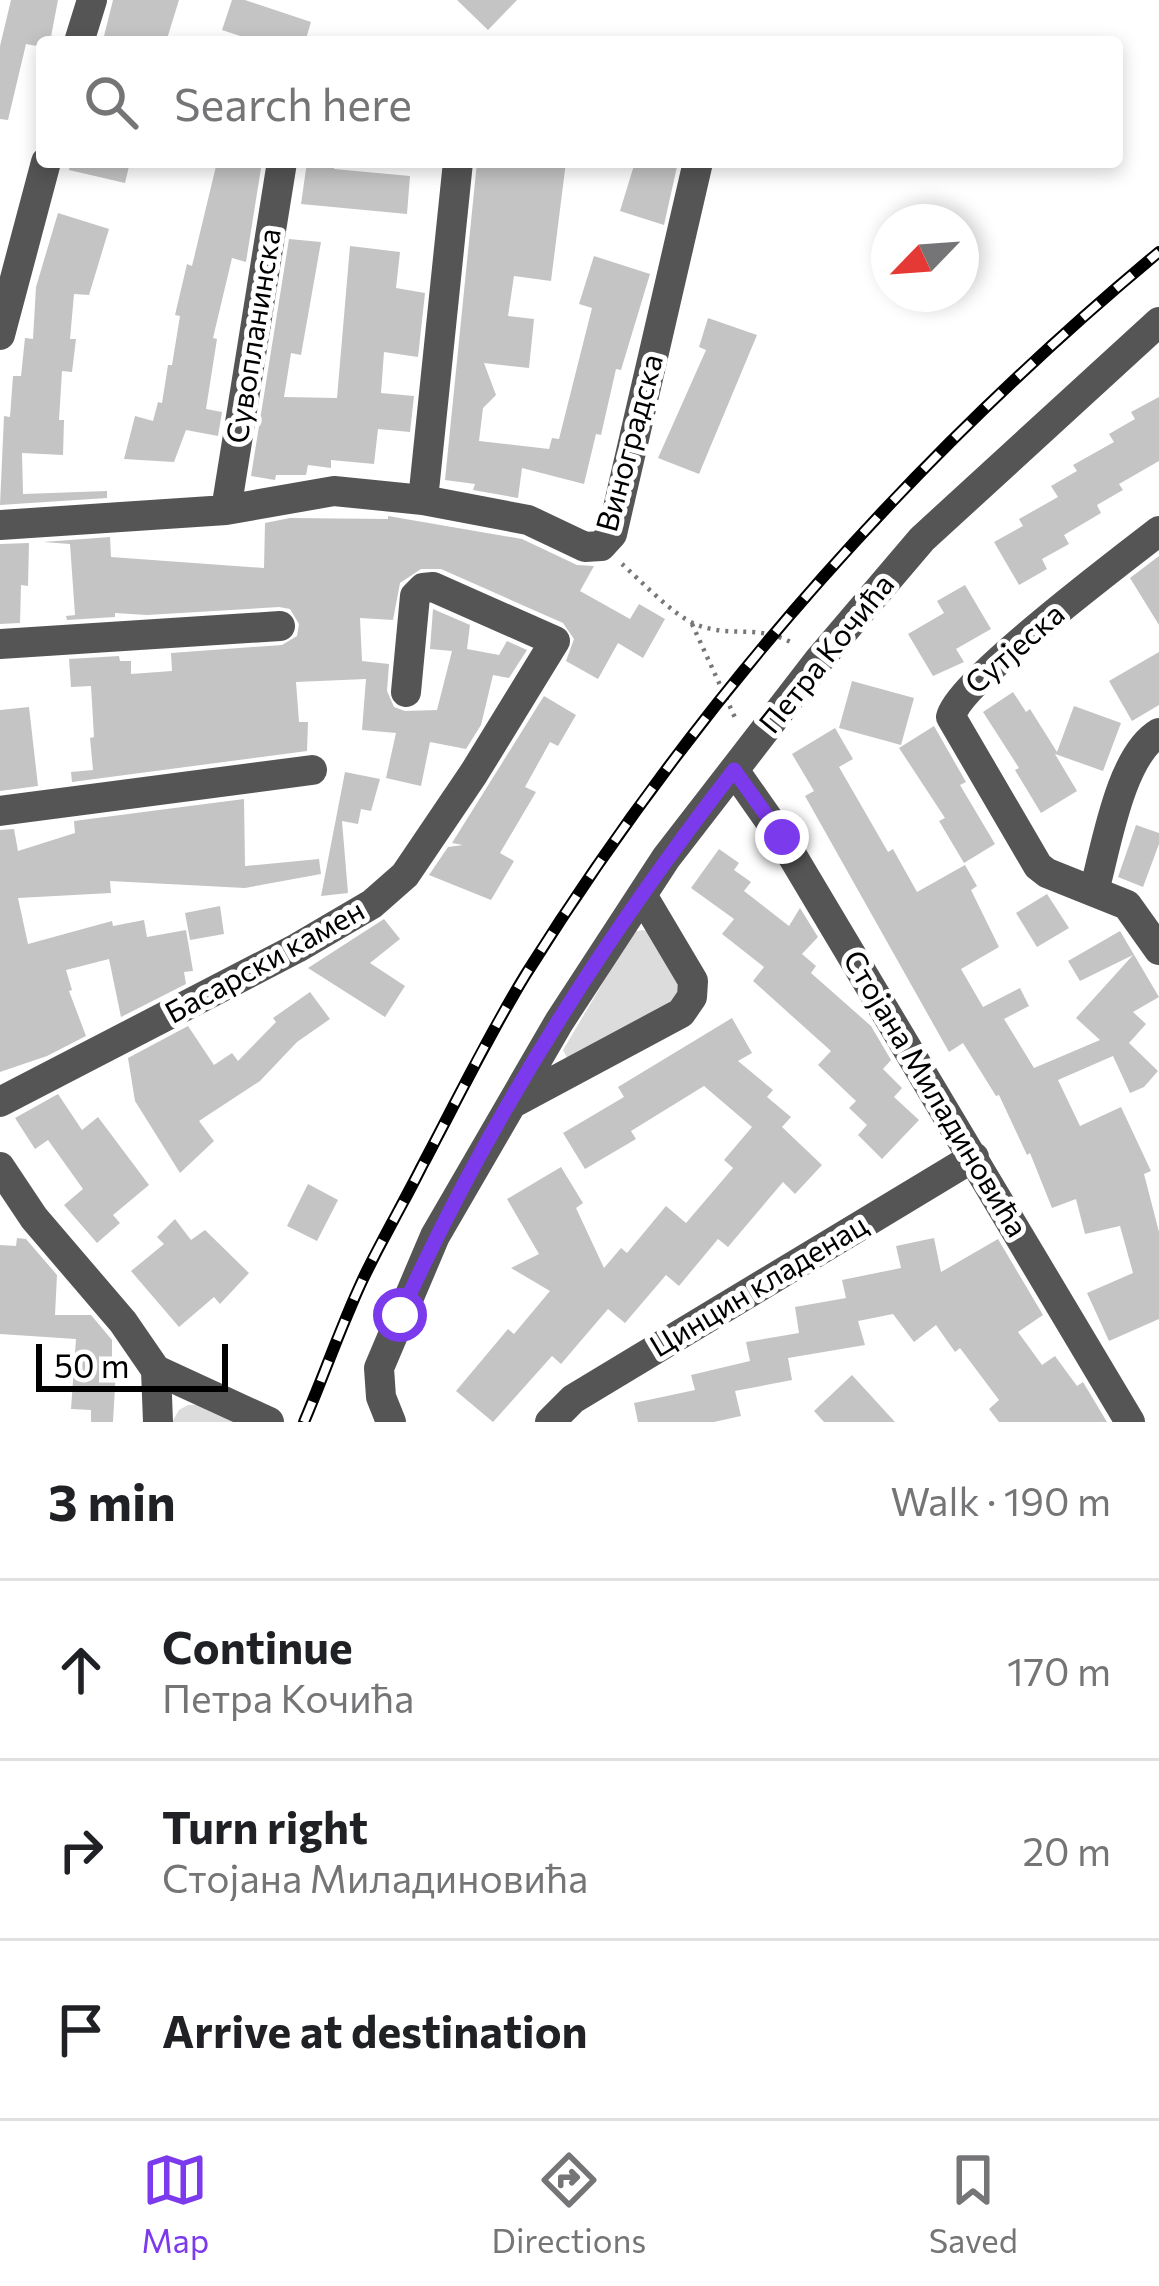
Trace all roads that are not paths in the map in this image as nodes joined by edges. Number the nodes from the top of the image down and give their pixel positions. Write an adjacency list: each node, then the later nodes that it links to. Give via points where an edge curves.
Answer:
1 (92, 0): 2 (street)
2 (81, 36)
3 (44, 168): 8 (street)
4 (280, 168): 10 (street, Сувопланинска)
5 (457, 168): 9 (street)
6 (697, 168): 9 (street, Виноградска, via 612,534 586,547 528,520)
7 (1159, 322): 17 (street, Петра Кочића, via 922,538)
8 (0, 335)
9 (424, 500): 10 (street, Виноградска, via 334,491)
10 (226, 510): 11 (street, Виноградска)
11 (0, 525)
12 (1159, 531): 20 (street, Сутјеска, via 1059,609 952,710 952,724 1038,866)
13 (280, 626): 14 (street)
14 (0, 644)
15 (406, 692): 23 (street, Басарски камен, via 415,596 424,588 555,641 405,875 372,904)
16 (1159, 733): 20 (street, via 1132,763)
17 (741, 760): 21 (street, Петра Кочића); 25 (street, Стојана Миладиновића)
18 (312, 770): 19 (street)
19 (0, 811)
20 (1094, 891): 22 (street, Сутјеска, via 1127,905)
21 (642, 895): 24 (street, Петра Кочића); 24 (street, via 693,981 688,1006)
22 (1159, 950)
23 (0, 1102)
24 (512, 1104): 30 (street, Петра Кочића, via 435,1236 386,1350 381,1397)
25 (974, 1157): 31 (street, Цинцин кладенац, via 573,1399); 32 (street, Стојана Миладиновића)
26 (0, 1167): 27 (street)
27 (156, 1370): 28 (street); 29 (street)
28 (158, 1422)
29 (269, 1422)
30 (391, 1422)
31 (550, 1422)
32 (1130, 1422)

